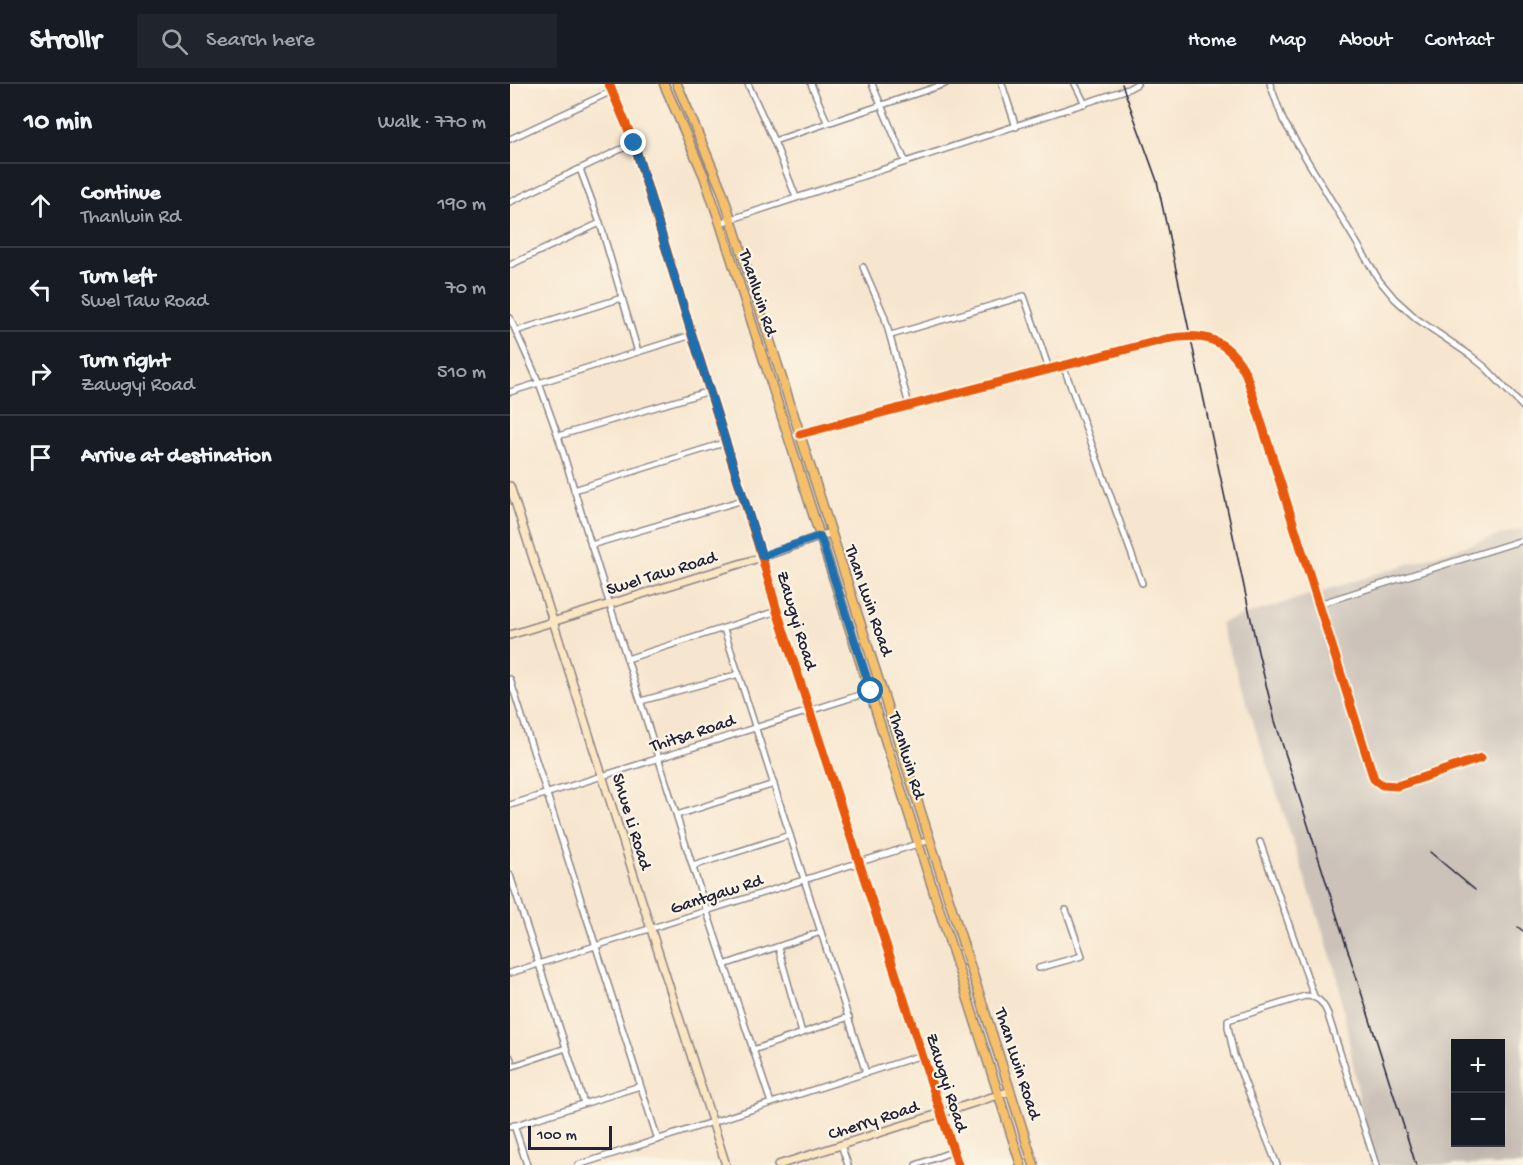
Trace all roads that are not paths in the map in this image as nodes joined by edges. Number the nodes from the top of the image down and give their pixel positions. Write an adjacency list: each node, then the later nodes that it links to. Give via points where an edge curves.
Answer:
1 (664, 84): 26 (main road, Thanlwin Rd)
2 (676, 84): 24 (main road, Than Lwin Road)
3 (748, 84): 18 (street)
4 (811, 84): 15 (street)
5 (873, 84): 14 (street)
6 (945, 84): 11 (street)
7 (1002, 84): 16 (street)
8 (1075, 84): 13 (street)
9 (1137, 84): 13 (street)
10 (1270, 84): 43 (street, via 1282,120 1379,280 1417,319 1486,368)
11 (934, 86): 14 (street)
12 (610, 88): 17 (street); 19 (street, Zawgyi Road)
13 (1085, 104): 16 (street)
14 (881, 105): 15 (street); 20 (street)
15 (827, 122): 18 (street)
16 (1016, 127): 20 (street)
17 (510, 139)
18 (774, 141): 22 (street)
19 (634, 143): 21 (street); 32 (street, Zawgyi Road)
20 (905, 161): 22 (street)
21 (580, 168): 23 (street); 25 (street)
22 (796, 197): 24 (street)
23 (510, 202)
24 (731, 219): 26 (street); 37 (main road, Than Lwin Road)
25 (600, 223): 27 (street); 29 (street)
26 (720, 223): 39 (main road, Thanlwin Rd)
27 (510, 265)
28 (862, 267): 33 (street)
29 (621, 298): 31 (street); 34 (street)
30 (510, 318): 31 (street)
31 (516, 331): 38 (street)
32 (692, 335): 34 (street); 40 (street, Zawgyi Road)
33 (891, 335): 36 (street, via 1024,296); 42 (street)
34 (638, 352): 38 (street)
35 (1063, 365): 36 (street); 55 (street); 57 (street, via 1183,335 1210,339 1229,351 1246,374)
36 (1049, 369): 42 (street)
37 (782, 380): 39 (main road); 44 (main road, Than Lwin Road)
38 (539, 383): 41 (street); 45 (street)
39 (771, 383): 51 (main road, Thanlwin Rd)
40 (710, 391): 45 (street); 46 (street, Zawgyi Road)
41 (510, 392)
42 (909, 405): 44 (street)
43 (1523, 407)
44 (800, 434): 50 (main road, Than Lwin Road)
45 (558, 436): 48 (street)
46 (727, 442): 48 (street); 49 (street, Zawgyi Road)
47 (510, 486): 59 (street, Shwe Li Road)
48 (574, 490): 53 (street)
49 (743, 500): 53 (street); 54 (street, Zawgyi Road)
50 (830, 533): 51 (street, Swel Taw Road); 65 (main road, Than Lwin Road)
51 (820, 536): 54 (street, Swel Taw Road); 66 (main road, Thanlwin Rd)
52 (1523, 540): 57 (street)
53 (591, 545): 56 (street)
54 (762, 556): 56 (street, Swel Taw Road); 58 (street, Zawgyi Road)
55 (1142, 583)
56 (609, 603): 59 (street, Swel Taw Road); 62 (street)
57 (1319, 604): 71 (street, via 1377,783 1397,786)
58 (777, 611): 60 (street); 68 (street, Zawgyi Road)
59 (553, 621): 61 (street, Swel Taw Road); 72 (street, Shwe Li Road)
60 (724, 629): 62 (street); 63 (street)
61 (510, 635)
62 (627, 659): 67 (street)
63 (739, 674): 67 (street); 69 (street)
64 (510, 679): 74 (street)
65 (882, 688): 66 (street, Thitsa Road); 78 (main road, Than Lwin Road)
66 (871, 691): 68 (street, Thitsa Road); 80 (main road, Thanlwin Rd)
67 (641, 701): 70 (street)
68 (809, 710): 69 (street, Thitsa Road); 81 (street, Zawgyi Road)
69 (756, 728): 70 (street, Thitsa Road); 73 (street)
70 (659, 758): 72 (street, Thitsa Road); 76 (street)
71 (1481, 758)
72 (604, 776): 74 (street, Thitsa Road); 87 (street, Shwe Li Road)
73 (774, 784): 76 (street); 77 (street)
74 (547, 793): 75 (street, Thitsa Road); 89 (street)
75 (510, 805)
76 (677, 815): 82 (street)
77 (790, 836): 82 (street); 84 (street)
78 (930, 840): 80 (street, Gantgaw Rd); 92 (main road, Than Lwin Road)
79 (1260, 842): 97 (street)
80 (919, 844): 81 (street, Gantgaw Rd); 94 (main road, Thanlwin Rd)
81 (860, 863): 84 (street, Gantgaw Rd); 102 (street, Zawgyi Road)
82 (693, 866): 86 (street)
83 (510, 875): 91 (street)
84 (805, 880): 86 (street, Gantgaw Rd); 88 (street)
85 (1066, 910): 95 (street, via 1082,956)
86 (707, 912): 87 (street, Gantgaw Rd); 93 (street)
87 (651, 930): 89 (street, Gantgaw Rd); 112 (street, Shwe Li Road)
88 (821, 932): 90 (street); 98 (street)
89 (595, 947): 91 (street, Gantgaw Rd); 106 (street)
90 (778, 947): 93 (street); 99 (street)
91 (539, 964): 96 (street, Gantgaw Rd); 100 (street)
92 (970, 964): 94 (main road); 107 (main road, Than Lwin Road)
93 (724, 965): 101 (street)
94 (958, 968): 108 (main road, Thanlwin Rd)
95 (1039, 968)
96 (510, 973)
97 (1314, 996): 126 (street, via 1228,1020 1234,1054); 127 (street, via 1323,1002 1327,1012)
98 (849, 1017): 99 (street); 105 (street)
99 (802, 1033): 101 (street)
100 (566, 1048): 104 (street); 109 (street)
101 (753, 1050): 110 (street)
102 (922, 1055): 105 (street); 111 (street, Zawgyi Road)
103 (510, 1056): 104 (street)
104 (512, 1066)
105 (866, 1073): 110 (street)
106 (640, 1086): 109 (street); 114 (street)
107 (1011, 1091): 108 (street, Cherry Road); 125 (main road, Than Lwin Road)
108 (999, 1095): 111 (street, Cherry Road); 124 (main road, Thanlwin Rd)
109 (584, 1103): 113 (street)
110 (771, 1103): 112 (street)
111 (940, 1113): 115 (street, Cherry Road); 116 (street, Zawgyi Road)
112 (713, 1122): 114 (street); 120 (street, Shwe Li Road)
113 (512, 1126): 118 (street)
114 (658, 1140): 119 (street)
115 (842, 1145): 117 (street, Cherry Road); 121 (street)
116 (954, 1151): 122 (street); 123 (street, Zawgyi Road)
117 (783, 1164)
118 (527, 1165)
119 (578, 1165)
120 (726, 1165)
121 (848, 1165)
122 (916, 1165)
123 (958, 1165)
124 (1021, 1165)
125 (1034, 1165)
126 (1277, 1165)
127 (1376, 1165)

